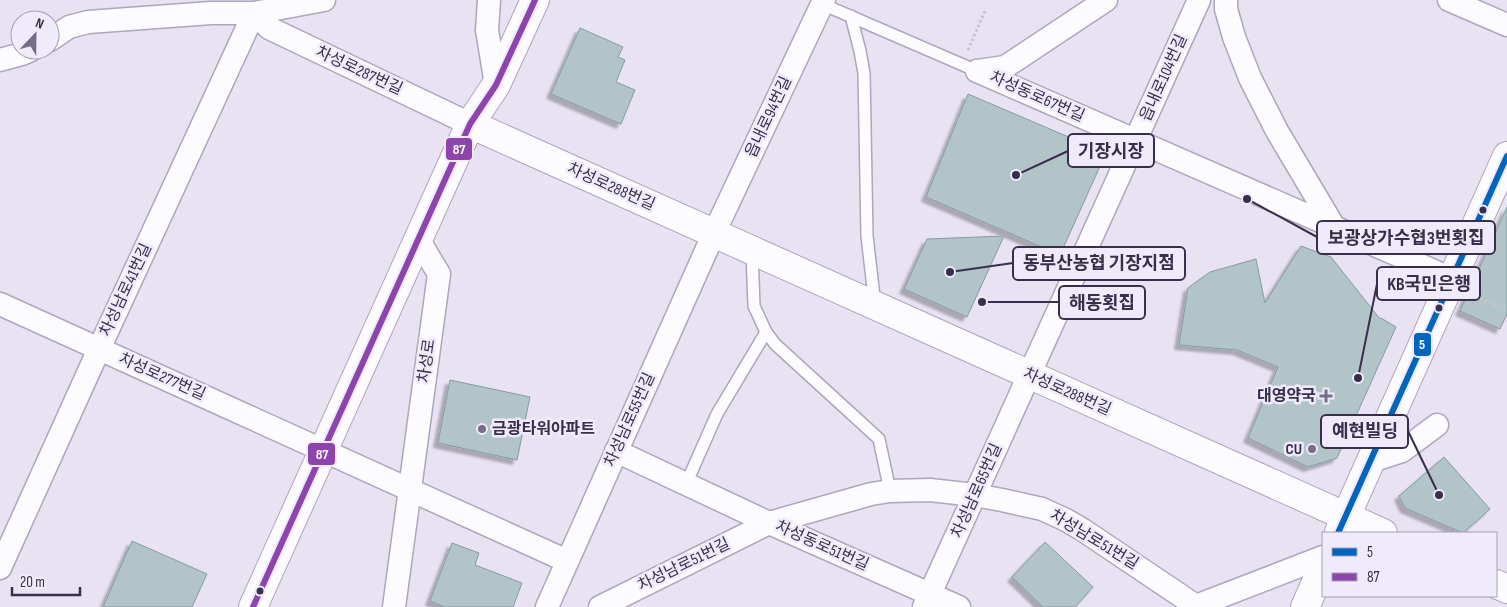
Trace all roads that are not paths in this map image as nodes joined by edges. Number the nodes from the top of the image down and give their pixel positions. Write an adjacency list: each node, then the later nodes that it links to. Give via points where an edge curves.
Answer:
1 (324, 0): 9 (street)
2 (489, 0): 16 (street, via 487,30)
3 (535, 0): 16 (street)
4 (1106, 0): 15 (street, via 1005,67)
5 (1199, 0): 18 (street, 읍내로104번길)
6 (1226, 0): 20 (street, via 1234,38 1250,78 1277,131)
7 (1449, 0): 11 (street)
8 (823, 2): 10 (lane, 차성동로67번길); 21 (street, 읍내로94번길)
9 (254, 12): 12 (street, via 88,22); 17 (street, 차성로287번길, via 269,28); 28 (street, 차성남로41번길)
10 (851, 16): 13 (lane, 차성동로67번길); 26 (lane, via 864,73 867,236)
11 (1507, 25)
12 (60, 34)
13 (939, 55): 14 (lane); 15 (lane, 차성동로67번길)
14 (934, 66)
15 (970, 68): 18 (street, 차성동로67번길)
16 (496, 85): 17 (street)
17 (470, 124): 21 (street, 차성로288번길); 22 (street)
18 (1136, 141): 20 (street, 차성동로67번길); 29 (street, 읍내로104번길)
19 (1507, 156): 24 (street)
20 (1334, 227): 24 (street, 차성동로67번길)
21 (714, 233): 23 (street, 차성로288번길); 32 (street, 차성남로55번길)
22 (418, 239): 31 (street); 35 (street, 차성로, via 439,274)
23 (752, 250): 26 (street, 차성로288번길); 27 (lane, via 754,306)
24 (1451, 282): 33 (street)
25 (0, 304): 28 (street, 차성로277번길)
26 (875, 306): 29 (street, 차성로288번길)
27 (766, 332): 34 (lane, via 717,414); 36 (lane, via 774,344 879,440)
28 (99, 349): 31 (street, 차성로277번길); 43 (street, 차성남로41번길)
29 (1029, 375): 37 (street, 차성남로65번길); 39 (street, 차성로288번길)
30 (1437, 425): 33 (street, via 1402,451)
31 (324, 450): 35 (street); 46 (street)
32 (616, 451): 34 (street, 차성동로51번길); 42 (street, 차성남로55번길)
33 (1371, 461): 39 (street)
34 (686, 484): 38 (street, 차성동로51번길)
35 (409, 489): 42 (street); 47 (street)
36 (890, 491): 37 (street, 차성남로51번길); 38 (street, 차성남로51번길)
37 (975, 494): 41 (street, 차성남로51번길, via 1042,510 1066,520 1196,606); 45 (street, 차성남로65번길)
38 (770, 523): 45 (street, 차성동로51번길); 49 (street, 차성남로51번길)
39 (1342, 525): 40 (street, 차성로288번길)
40 (1378, 532)
41 (1322, 557)
42 (567, 561): 48 (street, 차성남로55번길)
43 (0, 568)
44 (1322, 569): 51 (street)
45 (927, 601): 50 (street, 차성동로51번길)
46 (253, 607)
47 (394, 607)
48 (547, 607)
49 (600, 607)
50 (959, 607)
51 (1306, 607)

